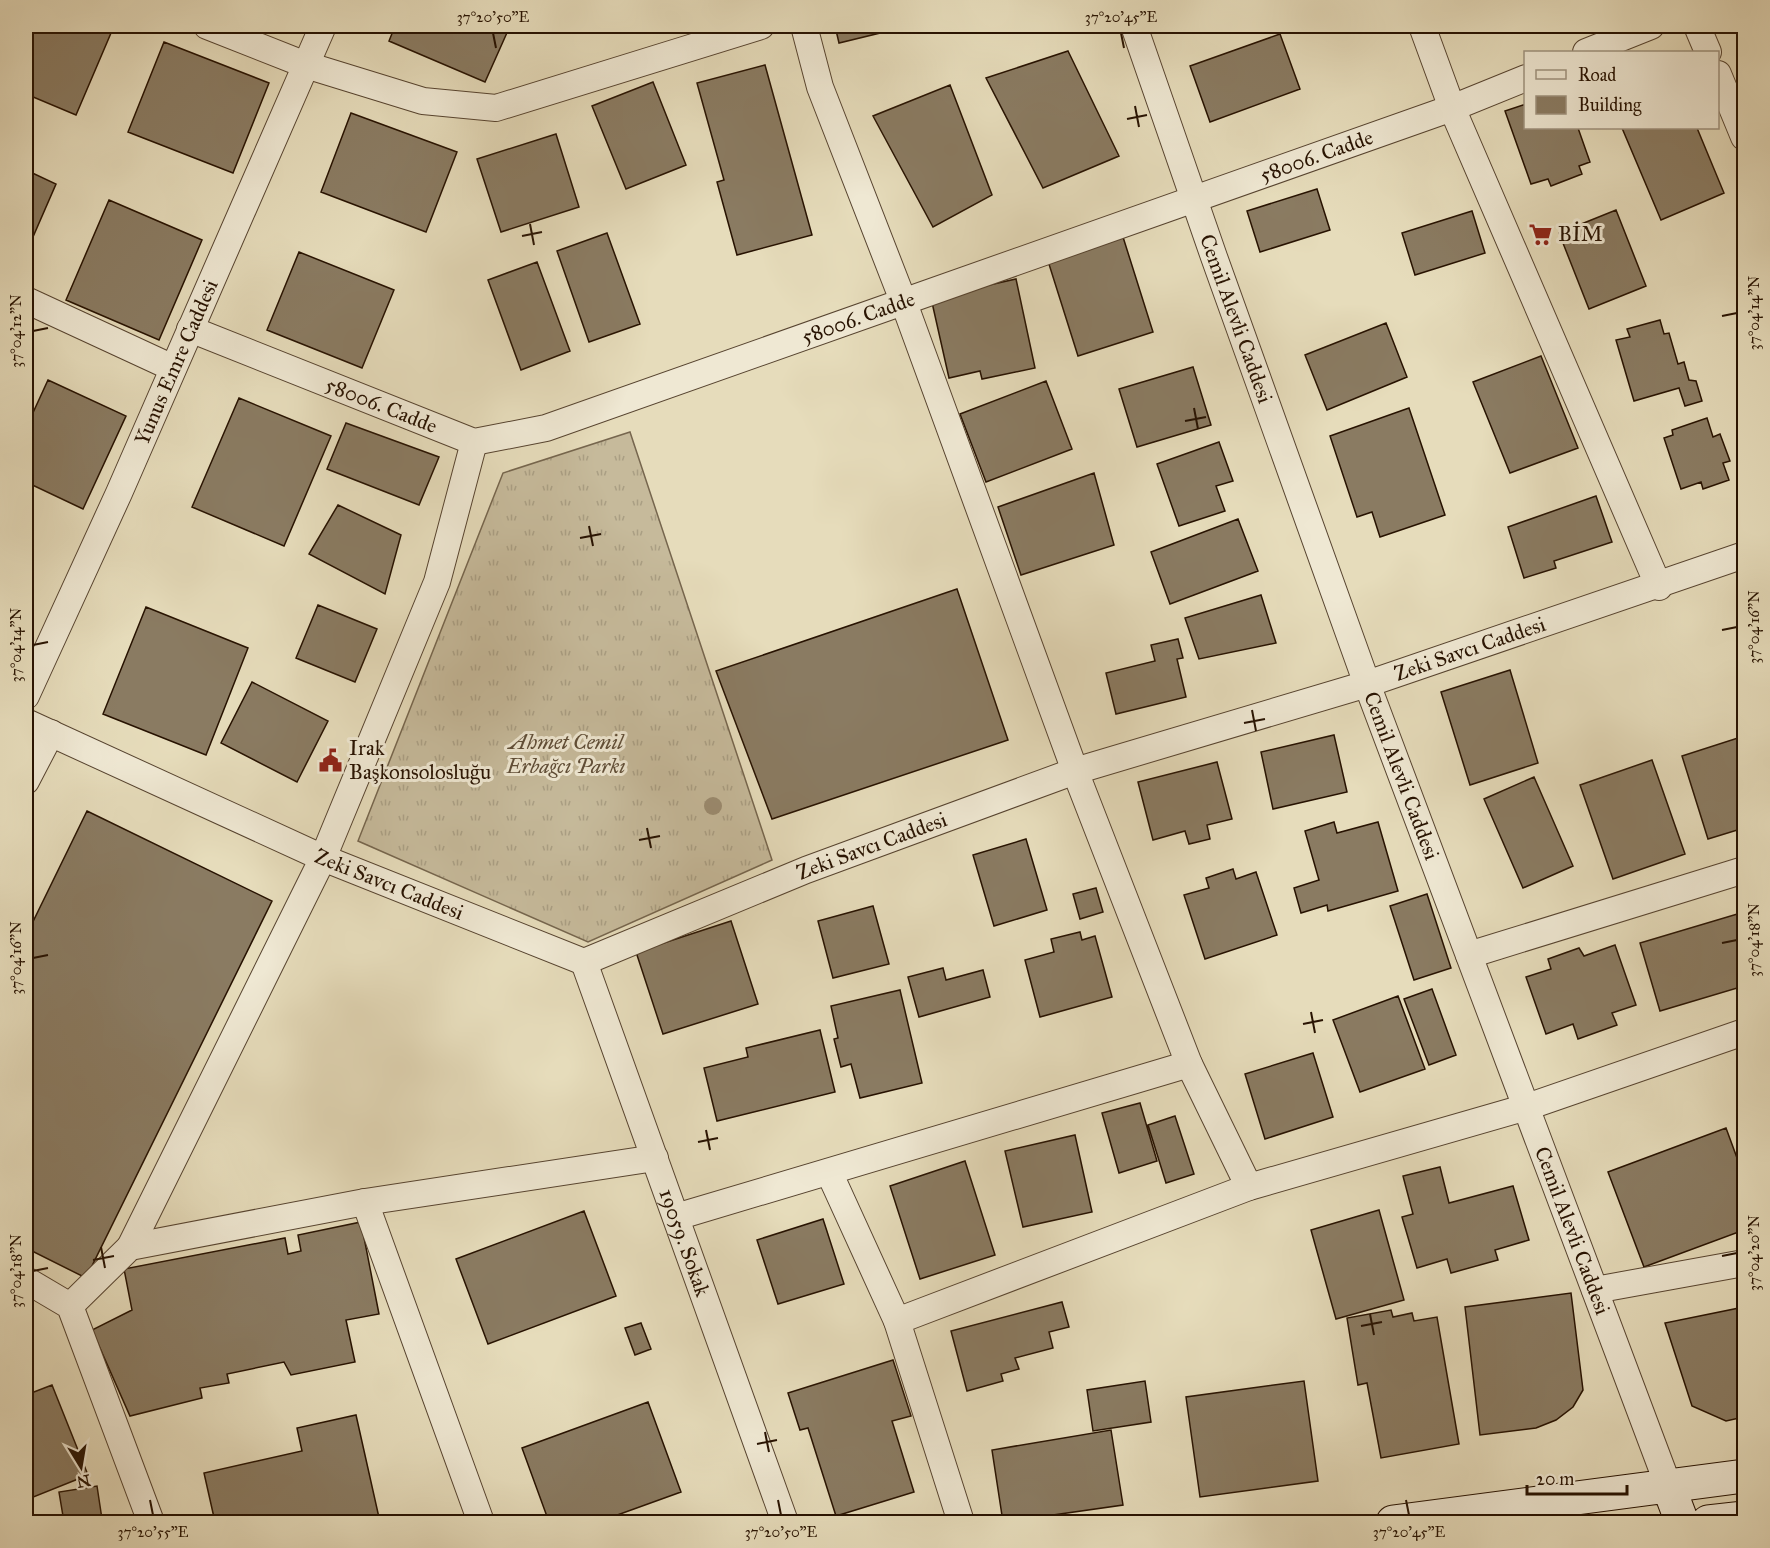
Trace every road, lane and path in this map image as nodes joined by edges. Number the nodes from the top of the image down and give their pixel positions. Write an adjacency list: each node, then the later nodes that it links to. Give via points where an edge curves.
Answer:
1 (207, 26): 11 (street)
2 (323, 26): 11 (street, Yunus Emre Caddesi)
3 (761, 26): 11 (street, via 496,108 423,101)
4 (804, 26): 18 (street, via 820,87)
5 (1134, 26): 16 (street, Cemil Alevli Caddesi)
6 (1422, 26): 14 (street)
7 (1651, 26): 9 (street)
8 (1697, 26): 10 (street)
9 (1588, 51)
10 (1708, 51)
11 (306, 65): 19 (street, Yunus Emre Caddesi)
12 (1719, 76): 15 (street)
13 (1524, 79): 14 (street, 58006. Cadde)
14 (1452, 108): 16 (street, 58006. Cadde); 23 (street)
15 (1744, 137)
16 (1194, 199): 18 (street, 58006. Cadde); 24 (street, Cemil Alevli Caddesi)
17 (26, 300): 20 (street)
18 (903, 303): 21 (street, 58006. Cadde, via 546,428); 28 (street)
19 (190, 329): 20 (street, Yunus Emre Caddesi); 21 (street, 58006. Cadde)
20 (173, 368): 25 (street, Yunus Emre Caddesi)
21 (474, 442): 30 (street, via 436,582)
22 (1744, 555): 23 (street, Zeki Savcı Caddesi)
23 (1659, 586): 24 (street, Zeki Savcı Caddesi)
24 (1367, 684): 28 (street, Zeki Savcı Caddesi); 32 (street, Cemil Alevli Caddesi)
25 (26, 696)
26 (26, 722): 27 (street, Zeki Savcı Caddesi)
27 (51, 733): 29 (street); 30 (street, Zeki Savcı Caddesi)
28 (1075, 771): 33 (street, Zeki Savcı Caddesi, via 806,870); 35 (street)
29 (26, 781)
30 (323, 858): 33 (street, Zeki Savcı Caddesi); 42 (street)
31 (1744, 870): 32 (street)
32 (1469, 955): 36 (street, Cemil Alevli Caddesi)
33 (584, 963): 37 (street, 19059. Sokak)
34 (1744, 1032): 36 (street)
35 (1189, 1064): 38 (street); 39 (street)
36 (1527, 1107): 39 (street); 45 (street, Cemil Alevli Caddesi)
37 (655, 1158): 40 (street); 41 (street, 19059. Sokak)
38 (829, 1172): 41 (street); 47 (street)
39 (1249, 1188): 47 (street)
40 (365, 1202): 42 (street); 52 (street)
41 (676, 1217): 53 (street, 19059. Sokak)
42 (130, 1248): 46 (street)
43 (1744, 1263): 45 (street)
44 (26, 1280): 46 (street)
45 (1595, 1290): 49 (street, Cemil Alevli Caddesi)
46 (70, 1306): 51 (street)
47 (897, 1321): 54 (street)
48 (1744, 1476): 49 (street)
49 (1668, 1485): 55 (street); 56 (street, Cemil Alevli Caddesi)
50 (1744, 1518): 57 (street)
51 (151, 1522)
52 (481, 1522)
53 (785, 1522)
54 (961, 1522)
55 (1393, 1522)
56 (1682, 1522)
57 (1708, 1522)

